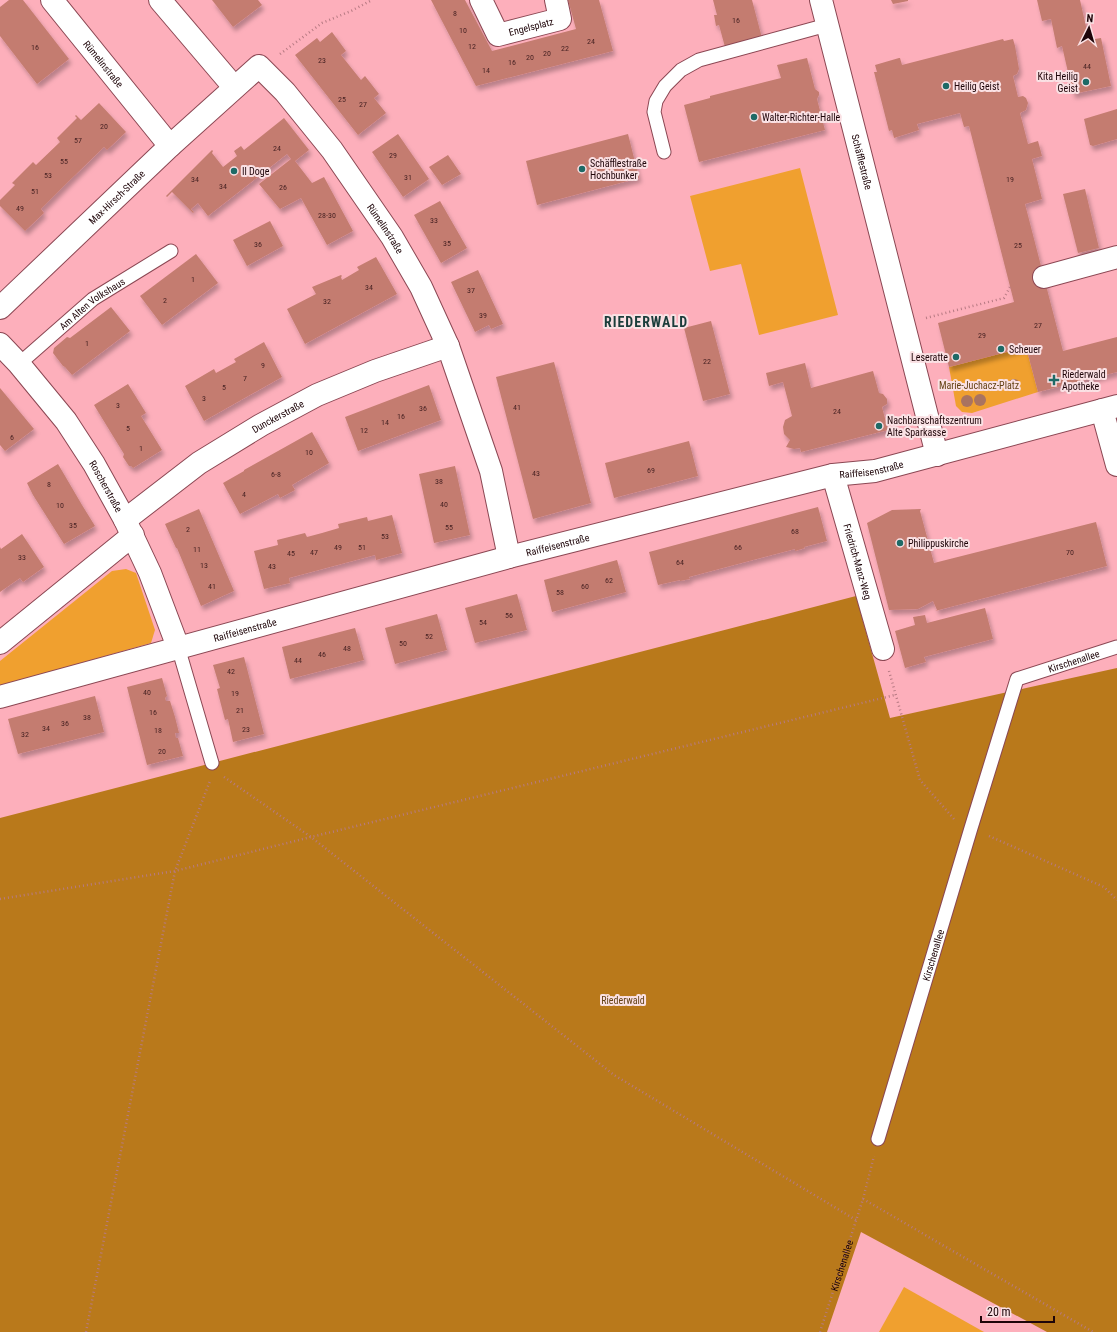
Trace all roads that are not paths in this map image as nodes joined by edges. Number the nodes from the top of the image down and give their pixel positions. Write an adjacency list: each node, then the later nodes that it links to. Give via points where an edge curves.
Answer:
1 (52, 0): 8 (street, Rümelinstraße)
2 (160, 0): 7 (street)
3 (481, 0): 4 (street, Engelsplatz, via 498,35 560,19)
4 (556, 0)
5 (821, 0): 6 (street, Schäfflestraße)
6 (828, 25): 9 (lane, via 699,60 681,70 665,86 656,101 654,112); 18 (street, Schäfflestraße)
7 (234, 87): 8 (street, Max-Hirsch-Straße); 15 (street, Rümelinstraße, via 259,66 285,92 332,150 392,237 421,287)
8 (170, 146): 13 (street, Max-Hirsch-Straße)
9 (664, 152)
10 (171, 251): 16 (lane, Am Alten Volkshaus, via 93,299)
11 (1117, 257): 12 (street)
12 (1044, 277)
13 (0, 308)
14 (0, 344): 16 (street, Roscherstraße)
15 (448, 346): 21 (street, Dunckerstraße, via 324,392 261,425 199,463); 22 (street, Rümelinstraße, via 491,471)
16 (19, 364): 21 (street, Roscherstraße, via 66,421 94,464)
17 (1110, 408): 18 (street, Raiffeisenstraße); 19 (street)
18 (938, 455): 20 (street, Raiffeisenstraße, via 875,471)
19 (1117, 465)
20 (833, 475): 22 (street, Raiffeisenstraße); 26 (street, Friedrich-Manz-Weg)
21 (129, 527): 23 (street); 25 (street, Roscherstraße, via 150,573)
22 (509, 557): 25 (street, Raiffeisenstraße)
23 (0, 643)
24 (1117, 646): 29 (lane, Kirschenallee, via 1017,678)
25 (178, 647): 27 (street, Raiffeisenstraße); 28 (lane)
26 (883, 649)
27 (0, 697)
28 (212, 763)
29 (878, 1139)

